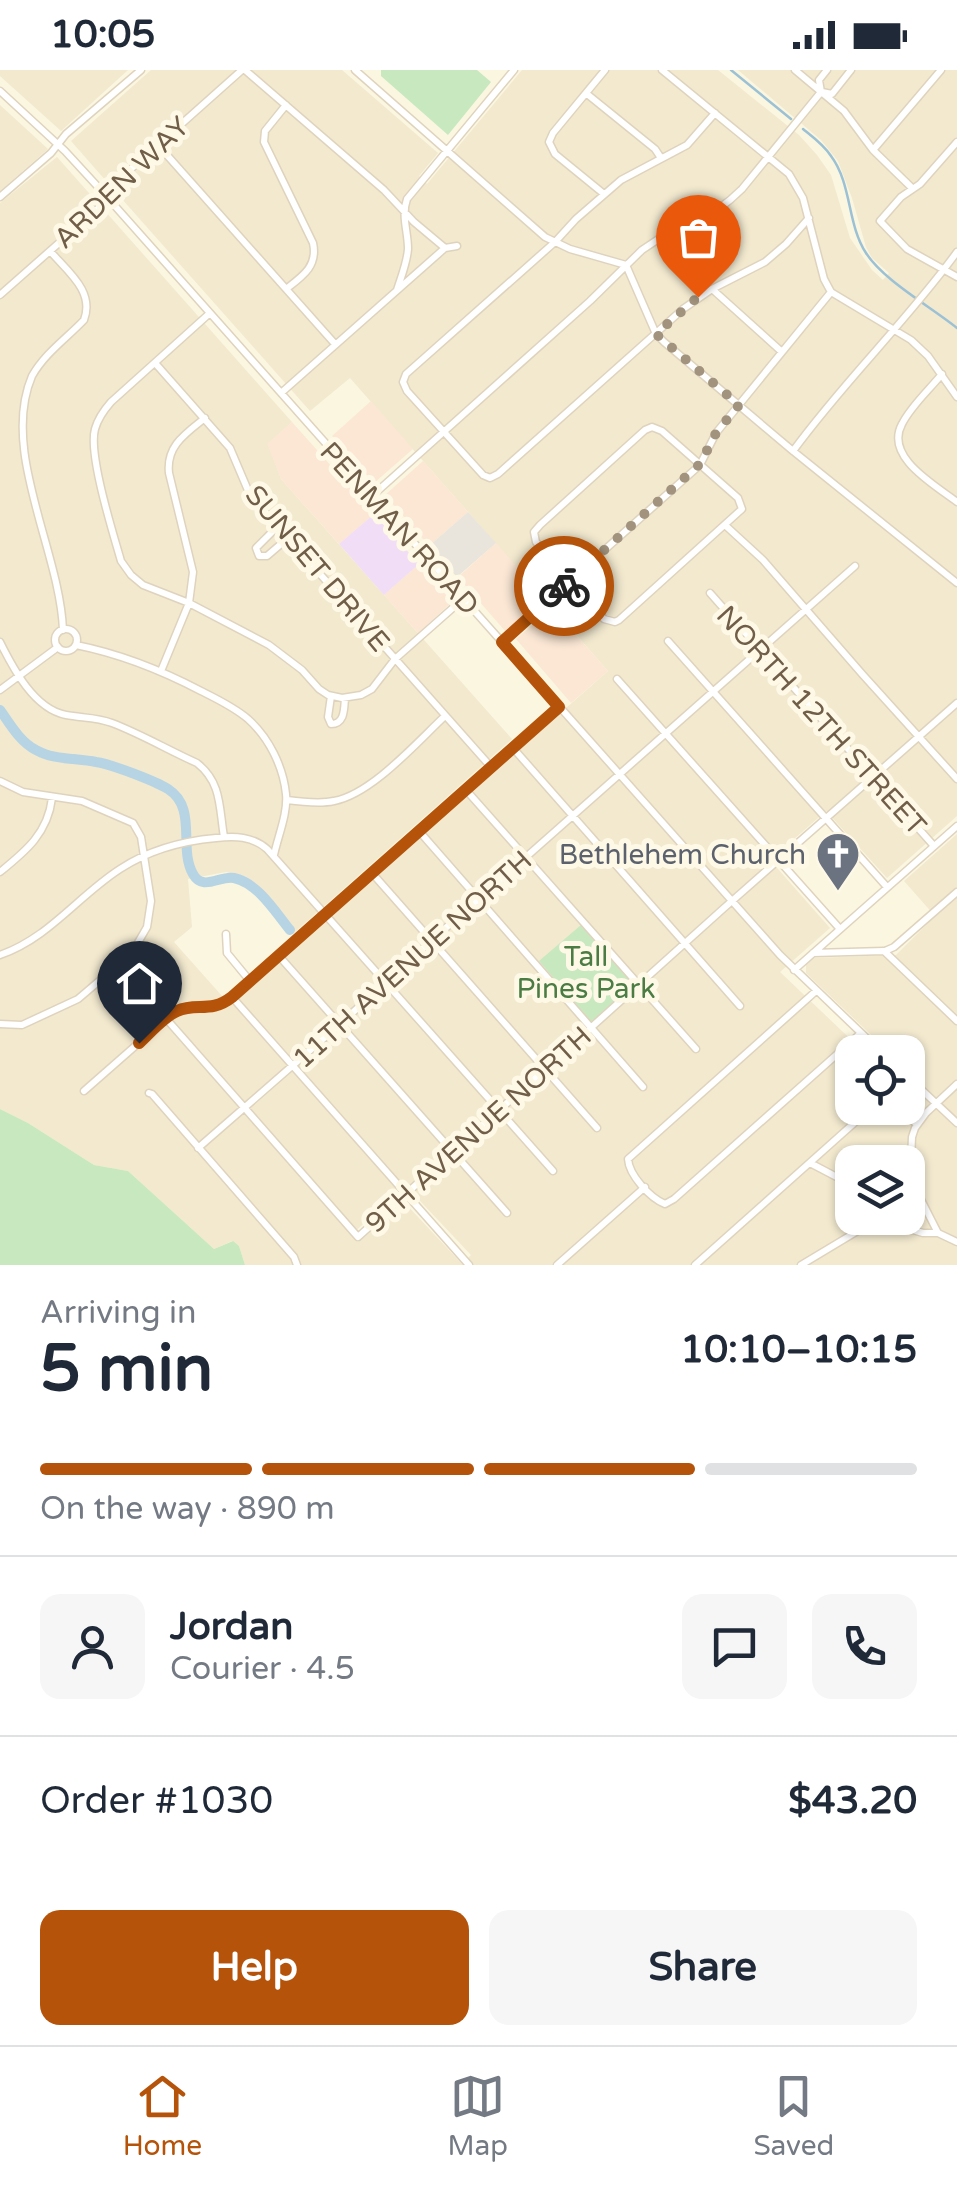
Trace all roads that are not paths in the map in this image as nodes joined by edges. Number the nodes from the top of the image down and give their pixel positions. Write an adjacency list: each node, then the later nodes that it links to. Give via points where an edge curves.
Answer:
1 (141, 70): 17 (street)
2 (244, 70): 14 (street); 18 (street, ARDEN WAY)
3 (355, 70): 20 (street)
4 (514, 70): 20 (street)
5 (605, 70): 13 (street)
6 (662, 70): 15 (street)
7 (794, 70): 12 (street)
8 (827, 70): 12 (street, via 819,80)
9 (852, 70): 12 (street, via 832,94)
10 (941, 70): 19 (street)
11 (0, 91): 17 (street, PENMAN ROAD)
12 (821, 92): 19 (street); 21 (street)
13 (586, 94): 22 (street); 24 (street, via 549,142)
14 (286, 105): 27 (street); 37 (street, via 264,142 315,250 309,270)
15 (715, 113): 21 (street); 22 (street, via 687,145)
16 (957, 142): 23 (street)
17 (58, 145): 25 (street); 26 (street, PENMAN ROAD)
18 (158, 145): 26 (street, ARDEN WAY); 37 (street)
19 (873, 150): 23 (street)
20 (447, 152): 27 (street); 29 (street)
21 (769, 156): 28 (street, via 797,185); 34 (street, via 730,200 654,241)
22 (661, 158): 24 (street)
23 (912, 188): 35 (street, via 880,221 907,250)
24 (604, 194): 29 (street)
25 (0, 197)
26 (107, 197): 32 (street, ARDEN WAY); 42 (street, PENMAN ROAD)
27 (404, 211): 31 (street); 39 (street, via 408,246)
28 (808, 218): 38 (street, via 765,262); 40 (street)
29 (555, 242): 34 (street); 53 (street, via 406,374 407,391)
30 (457, 246): 31 (street)
31 (445, 248): 39 (street)
32 (50, 251): 41 (street, ARDEN WAY); 68 (street, via 85,292 87,312 33,374 19,412 18,440)
33 (957, 252): 35 (street)
34 (626, 266): 44 (street); 53 (street)
35 (944, 270): 36 (street); 43 (street)
36 (957, 277)
37 (286, 289): 45 (street)
38 (712, 289): 44 (street); 46 (street)
39 (396, 290): 45 (street)
40 (831, 292): 43 (street); 46 (street)
41 (0, 295)
42 (210, 313): 47 (street); 49 (street, PENMAN ROAD)
43 (893, 330): 48 (street); 54 (street)
44 (656, 334): 51 (street); 53 (street, via 490,478)
45 (335, 344): 49 (street)
46 (782, 352): 51 (street)
47 (155, 362): 52 (street, SUNSET DRIVE); 66 (street, via 102,412 94,458 126,568 143,584)
48 (942, 374): 50 (street); 57 (street, via 903,422 898,443 903,458)
49 (281, 393): 56 (street, PENMAN ROAD)
50 (957, 397)
51 (739, 405): 54 (street); 55 (street)
52 (205, 418): 58 (street, SUNSET DRIVE, via 234,454 250,495); 66 (street, via 180,438 168,460 192,562)
53 (444, 432): 56 (street)
54 (794, 451): 63 (street)
55 (700, 464): 59 (street, via 742,504); 62 (street); 62 (street, via 662,431 646,430 540,524 536,542)
56 (372, 496): 65 (street, PENMAN ROAD)
57 (957, 502)
58 (278, 526): 60 (street, SUNSET DRIVE); 60 (street, via 256,548 259,556)
59 (726, 526): 62 (street, via 615,622 604,619); 67 (street)
60 (288, 538): 75 (street, SUNSET DRIVE)
61 (855, 566): 67 (street, 11TH AVENUE NORTH)
62 (570, 580): 71 (street)
63 (957, 583)
64 (710, 593): 74 (street, NORTH 12TH STREET)
65 (464, 599): 71 (street, PENMAN ROAD); 75 (street)
66 (188, 603): 76 (street); 81 (street, via 269,645)
67 (806, 610): 74 (street, 11TH AVENUE NORTH); 87 (street)
68 (64, 630): 72 (street, via 74,632); 73 (street, via 56,637)
69 (668, 641): 80 (street)
70 (0, 642): 77 (street)
71 (502, 642): 84 (street, PENMAN ROAD)
72 (76, 645): 73 (street, via 68,651); 76 (street)
73 (58, 647): 77 (street)
74 (759, 650): 80 (street, 11TH AVENUE NORTH); 91 (street, NORTH 12TH STREET)
75 (396, 660): 82 (street, via 372,689); 85 (street, SUNSET DRIVE)
76 (161, 671): 96 (street, via 247,718 276,758)
77 (20, 676): 79 (street); 101 (street, via 60,713 115,724 208,772)
78 (617, 679): 86 (street)
79 (0, 690)
80 (713, 692): 86 (street, 11TH AVENUE NORTH); 98 (street)
81 (331, 696): 82 (street); 82 (street, via 332,724 342,720)
82 (345, 698)
83 (957, 703): 87 (street, 9TH AVENUE NORTH)
84 (559, 707): 88 (street); 90 (street, PENMAN ROAD)
85 (445, 716): 89 (street, SUNSET DRIVE); 96 (street, via 357,793 330,802)
86 (666, 733): 90 (street, 11TH AVENUE NORTH); 106 (street)
87 (920, 736): 91 (street, 9TH AVENUE NORTH); 92 (street)
88 (513, 748): 89 (street); 97 (street)
89 (491, 767): 94 (street)
90 (619, 775): 97 (street, 11TH AVENUE NORTH); 112 (street, PENMAN ROAD)
91 (873, 778): 98 (street, 9TH AVENUE NORTH); 102 (street, NORTH 12TH STREET)
92 (957, 779)
93 (0, 781): 95 (street)
94 (466, 790): 100 (street); 105 (street)
95 (52, 798): 103 (street, via 82,801 126,819 138,830); 107 (street, via 38,837)
96 (287, 800): 104 (street)
97 (573, 816): 105 (street, 11TH AVENUE NORTH); 117 (street)
98 (826, 819): 106 (street, 9TH AVENUE NORTH); 109 (street)
99 (957, 826): 102 (street)
100 (419, 831): 108 (street); 111 (street)
101 (224, 837): 103 (street); 104 (street, via 252,839)
102 (934, 846): 109 (street)
103 (144, 856): 120 (street, via 31,941); 122 (street, via 147,927)
104 (274, 856): 113 (street)
105 (525, 858): 111 (street, 11TH AVENUE NORTH); 126 (street)
106 (780, 861): 112 (street, 9TH AVENUE NORTH); 114 (street)
107 (0, 872)
108 (372, 873): 113 (street); 116 (street)
109 (887, 887): 114 (street)
110 (956, 897): 118 (street)
111 (479, 899): 116 (street, 11TH AVENUE NORTH); 134 (street)
112 (732, 902): 117 (street, 9TH AVENUE NORTH); 123 (street, PENMAN ROAD)
113 (325, 914): 121 (street); 125 (street)
114 (840, 929): 119 (street)
115 (226, 934): 124 (street, via 227,953)
116 (431, 941): 125 (street, 11TH AVENUE NORTH); 138 (street)
117 (685, 944): 126 (street, 9TH AVENUE NORTH); 129 (street)
118 (884, 951): 119 (street); 131 (street)
119 (813, 954): 123 (street)
120 (0, 955)
121 (278, 956): 124 (street); 133 (street)
122 (119, 965): 130 (street); 132 (street, via 60,1009 22,1025)
123 (794, 970): 127 (street, PENMAN ROAD)
124 (250, 981): 128 (street)
125 (386, 982): 133 (street, 11TH AVENUE NORTH); 146 (street)
126 (639, 986): 134 (street, 9TH AVENUE NORTH); 136 (street)
127 (816, 991): 135 (street, PENMAN ROAD); 157 (street, via 628,1159)
128 (232, 997): 130 (street); 137 (street)
129 (740, 1006)
130 (166, 1018): 141 (street); 145 (street)
131 (957, 1021)
132 (0, 1024)
133 (340, 1025): 137 (street, 11TH AVENUE NORTH); 153 (street)
134 (592, 1027): 138 (street, 9TH AVENUE NORTH); 140 (street)
135 (861, 1034): 157 (street, via 669,1202 660,1203)
136 (696, 1049)
137 (292, 1066): 145 (street, 11TH AVENUE NORTH); 158 (street)
138 (546, 1069): 146 (street, 9TH AVENUE NORTH); 150 (street)
139 (957, 1084): 144 (street)
140 (643, 1087)
141 (84, 1091)
142 (149, 1093): 152 (street)
143 (925, 1093): 144 (street)
144 (936, 1104): 147 (street); 151 (street)
145 (244, 1107): 152 (street, 11TH AVENUE NORTH); 158 (street, 9TH AVENUE NORTH, via 358,1237)
146 (500, 1111): 153 (street, 9TH AVENUE NORTH); 155 (street)
147 (957, 1123)
148 (852, 1125): 154 (street)
149 (912, 1125): 151 (street)
150 (597, 1128)
151 (915, 1128): 161 (street, via 912,1182)
152 (198, 1148): 164 (street)
153 (453, 1153): 158 (street, 9TH AVENUE NORTH); 159 (street)
154 (810, 1164): 156 (street); 167 (street)
155 (553, 1172)
156 (835, 1176)
157 (645, 1187): 166 (street)
158 (406, 1194): 165 (street)
159 (507, 1212)
160 (925, 1233): 161 (street)
161 (938, 1233): 163 (street)
162 (851, 1235): 168 (street)
163 (957, 1242)
164 (297, 1265)
165 (469, 1265)
166 (557, 1265)
167 (696, 1265)
168 (801, 1265)

